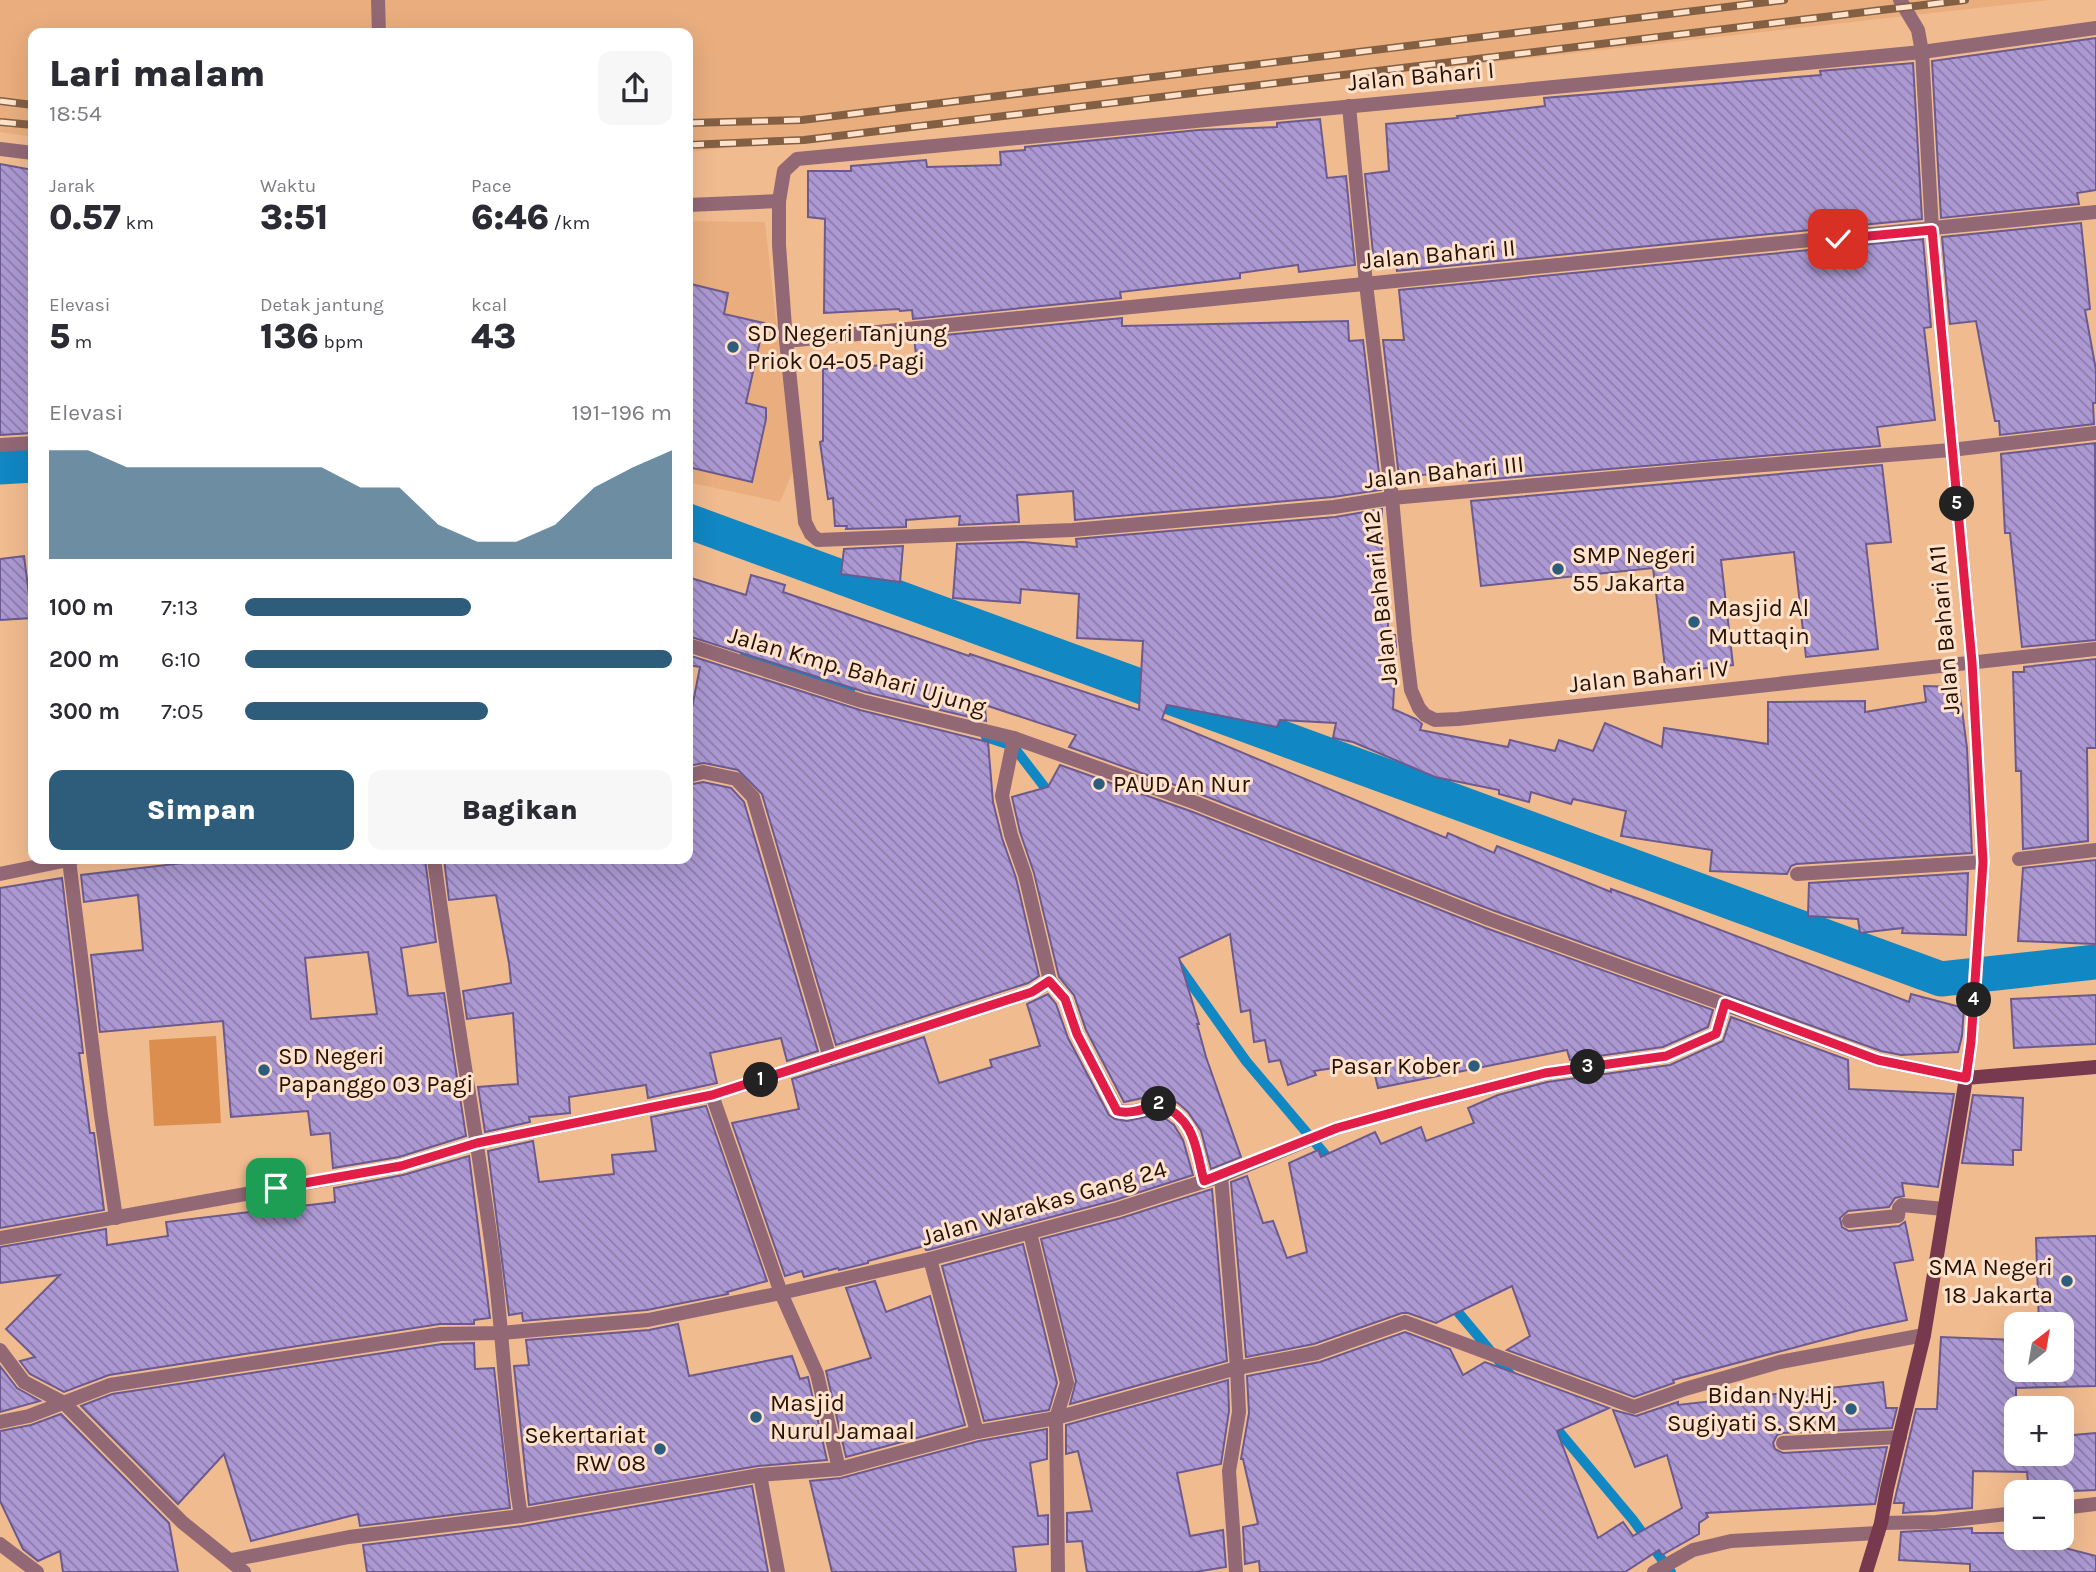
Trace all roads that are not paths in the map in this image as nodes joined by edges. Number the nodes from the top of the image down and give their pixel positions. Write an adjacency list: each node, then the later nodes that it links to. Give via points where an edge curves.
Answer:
1 (378, 0): 3 (street)
2 (1900, 0): 5 (street, Jalan Bahari A11, via 1918,30)
3 (379, 28)
4 (2096, 28): 5 (street, Jalan Bahari I)
5 (1922, 52): 6 (street, Jalan Bahari I); 12 (street, Jalan Bahari A11)
6 (1349, 106): 9 (street, Jalan Bahari I, via 797,159 784,171); 13 (street, Jalan Bahari A12)
7 (0, 149): 8 (street)
8 (28, 152)
9 (779, 201): 10 (street); 14 (street, Jalan Bahari I)
10 (693, 205)
11 (2096, 212): 12 (street, Jalan Bahari II)
12 (1932, 230): 13 (street, Jalan Bahari II); 18 (street, Jalan Bahari A11)
13 (1366, 284): 14 (street, Jalan Bahari II); 19 (street, Jalan Bahari A12)
14 (786, 341): 20 (street, Jalan Bahari I)
15 (2096, 433): 18 (street, Jalan Bahari III)
16 (28, 443): 17 (street)
17 (0, 445)
18 (1951, 450): 19 (street, Jalan Bahari III); 23 (street, Jalan Bahari A11)
19 (1392, 498): 20 (street, Jalan Bahari III, via 1072,530 828,541 818,540); 24 (street, Jalan Bahari A12, via 1411,690 1425,715 1435,720)
20 (805, 522)
21 (693, 647): 25 (street, Jalan Kmp. Bahari Ujung, via 862,701)
22 (2096, 649): 23 (street, Jalan Bahari IV)
23 (1972, 662): 24 (street, Jalan Bahari IV); 29 (street, Jalan Bahari A11)
24 (1458, 719)
25 (1014, 741): 35 (street, via 1002,796); 36 (street, Jalan Kmp. Bahari Ujung, via 1196,803 1489,919)
26 (693, 775): 37 (street, via 703,772 736,779 753,797)
27 (2096, 850): 28 (street)
28 (2019, 859)
29 (1983, 862): 34 (street); 39 (street, Jalan Bahari A11)
30 (47, 864): 33 (street)
31 (72, 864): 45 (street)
32 (435, 864): 41 (street)
33 (0, 874)
34 (1797, 874)
35 (1049, 981): 37 (street, via 1032,992); 43 (street, via 1065,999 1077,1034 1117,1111 1139,1111 1160,1104 1182,1119 1191,1128)
36 (1725, 1003): 39 (street, Jalan Kmp. Bahari Ujung, via 1878,1060); 42 (street, Jalan Warakas Gang 24, via 1716,1034 1666,1056 1545,1073 1337,1128)
37 (830, 1058): 40 (street)
38 (2096, 1067): 39 (street)
39 (1966, 1078): 44 (street)
40 (712, 1095): 41 (street); 50 (street)
41 (477, 1143): 45 (street, via 401,1166); 51 (street)
42 (1221, 1176): 43 (street, Jalan Warakas Gang 24); 54 (street)
43 (1204, 1181): 47 (street, Jalan Warakas Gang 24)
44 (1944, 1209): 46 (street, via 1902,1205 1898,1216); 52 (street)
45 (116, 1218): 48 (street)
46 (1849, 1221)
47 (1030, 1233): 49 (street, Jalan Warakas Gang 24); 56 (street, via 1067,1383)
48 (0, 1238)
49 (930, 1259): 50 (street, Jalan Warakas Gang 24); 58 (street)
50 (781, 1293): 51 (street, Jalan Warakas Gang 24, via 648,1320); 61 (street, via 817,1374)
51 (501, 1333): 55 (street, Jalan Warakas Gang 24, via 441,1334 110,1385); 66 (street)
52 (1924, 1335): 54 (street, via 1780,1362 1634,1407 1405,1322 1317,1353); 59 (street)
53 (0, 1350): 55 (street, via 24,1382)
54 (1237, 1368): 56 (street); 74 (street, via 1239,1412 1229,1471)
55 (64, 1403): 57 (street, Jalan Warakas Gang 24); 69 (street, via 182,1522)
56 (1056, 1418): 58 (street); 73 (street)
57 (0, 1422)
58 (977, 1432): 61 (street)
59 (1900, 1437): 60 (street); 67 (street)
60 (1783, 1443)
61 (839, 1469): 62 (street)
62 (760, 1475): 66 (street); 72 (street)
63 (2096, 1504): 64 (street)
64 (2074, 1507)
65 (2004, 1514): 67 (street)
66 (521, 1517): 69 (street, via 349,1537)
67 (1880, 1528): 75 (street, via 1731,1541 1693,1550); 76 (street)
68 (0, 1544): 70 (street)
69 (231, 1560): 71 (street)
70 (37, 1572)
71 (244, 1572)
72 (778, 1572)
73 (1058, 1572)
74 (1236, 1572)
75 (1654, 1572)
76 (1866, 1572)

